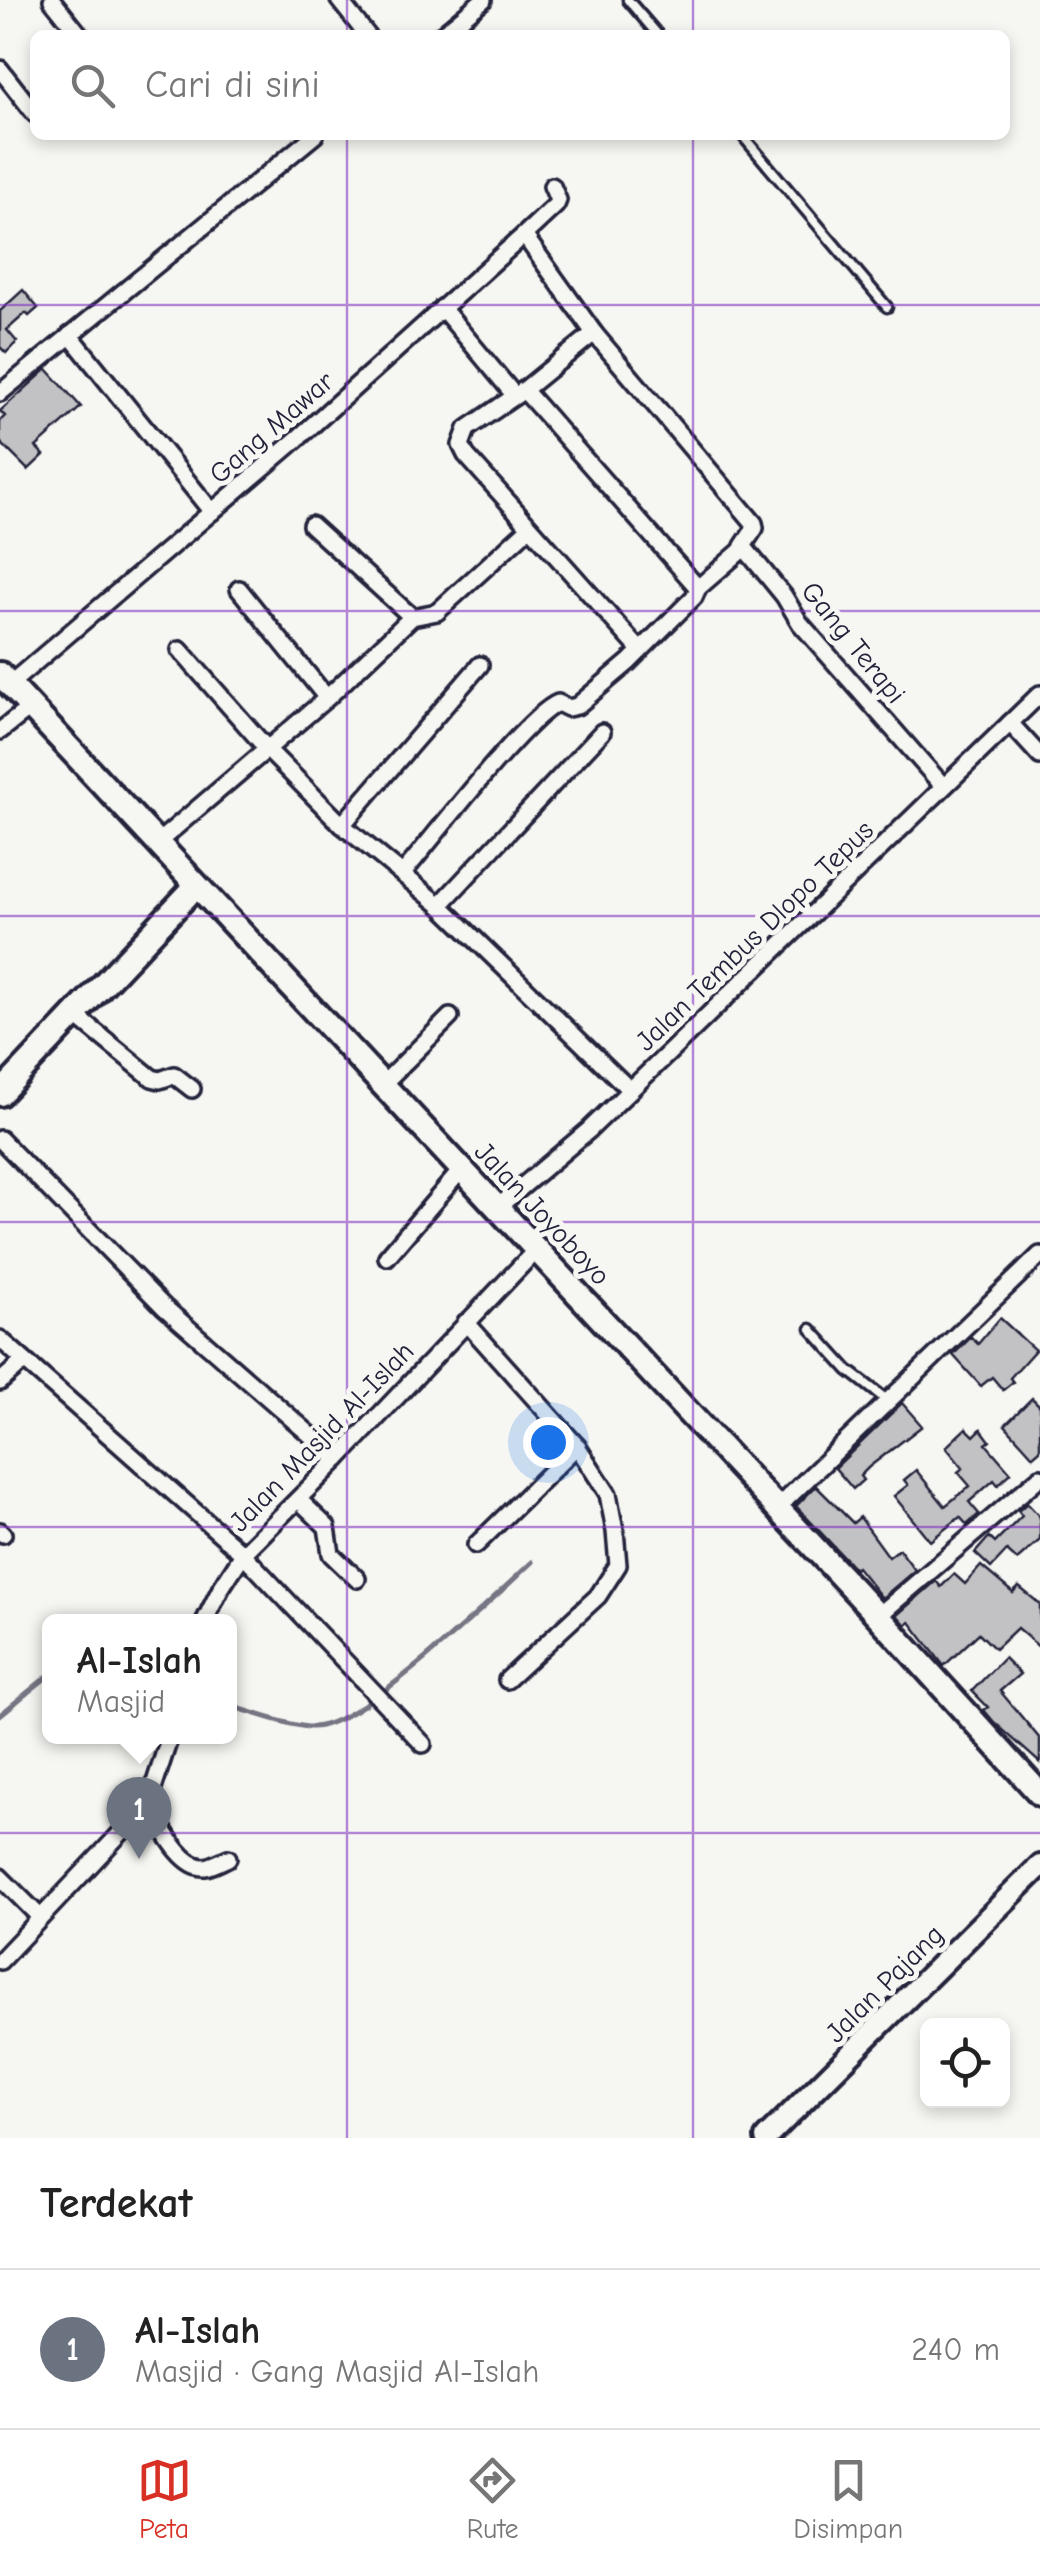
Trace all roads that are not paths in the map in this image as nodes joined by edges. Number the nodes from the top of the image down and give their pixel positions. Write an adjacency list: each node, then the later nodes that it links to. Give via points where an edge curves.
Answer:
1 (52, 0): 5 (street)
2 (339, 0): 6 (street)
3 (483, 0): 7 (street)
4 (628, 0): 8 (lane)
5 (76, 30)
6 (363, 30)
7 (446, 30)
8 (654, 30)
9 (0, 69): 10 (street)
10 (30, 108)
11 (309, 140): 18 (street)
12 (746, 140): 15 (lane)
13 (555, 193): 14 (street, Gang Mawar)
14 (524, 234): 16 (street, Gang Mawar); 17 (street)
15 (887, 307)
16 (442, 308): 19 (street); 21 (street, Gang Mawar)
17 (594, 333): 19 (street); 24 (street, via 754,522)
18 (70, 335): 20 (street); 21 (street)
19 (519, 393): 23 (street, via 467,429 461,445); 25 (street)
20 (0, 394)
21 (212, 512): 31 (street, Gang Mawar)
22 (311, 526): 27 (street)
23 (530, 527): 27 (street, via 437,612); 29 (street)
24 (744, 548): 25 (street); 40 (street, Gang Terapi, via 807,632)
25 (698, 588): 29 (street)
26 (239, 589): 33 (street)
27 (412, 617): 33 (street)
28 (180, 650): 38 (street)
29 (640, 650): 43 (street, via 576,706 550,706)
30 (480, 665): 41 (street)
31 (5, 679): 34 (main road, Jalan Joyoboyo)
32 (1040, 694): 35 (street, Jalan Tembus Dlopo Tepus)
33 (327, 698): 38 (street)
34 (32, 707): 36 (street); 42 (main road, Jalan Joyoboyo)
35 (1010, 723): 39 (street); 40 (street, Jalan Tembus Dlopo Tepus)
36 (0, 730)
37 (602, 732): 45 (street)
38 (268, 750): 41 (street); 42 (street)
39 (1040, 756)
40 (943, 786): 50 (street, Jalan Tembus Dlopo Tepus)
41 (342, 825): 43 (street)
42 (157, 843): 44 (main road, Jalan Joyoboyo)
43 (403, 873): 45 (street)
44 (196, 886): 46 (main road); 48 (main road, Jalan Joyoboyo)
45 (440, 906): 50 (street)
46 (75, 1015): 49 (street, via 152,1078 174,1075); 51 (main road)
47 (450, 1017): 48 (street)
48 (382, 1084): 53 (main road, Jalan Joyoboyo)
49 (192, 1089)
50 (630, 1090): 54 (street, Jalan Tembus Dlopo Tepus)
51 (0, 1094)
52 (0, 1140): 65 (street, via 164,1307)
53 (462, 1169): 54 (main road, Jalan Joyoboyo); 57 (street)
54 (498, 1207): 55 (main road, Jalan Joyoboyo)
55 (536, 1250): 58 (street, Jalan Masjid Al-Islah); 68 (main road, Jalan Joyoboyo)
56 (1040, 1255): 63 (street)
57 (387, 1256)
58 (466, 1322): 64 (street); 65 (street, Jalan Masjid Al-Islah)
59 (811, 1329): 63 (lane)
60 (0, 1340): 61 (street, Jalan Masjid Al-Islah)
61 (23, 1362): 62 (street); 70 (street, Jalan Masjid Al-Islah)
62 (0, 1382)
63 (888, 1401): 68 (street)
64 (577, 1446): 69 (street); 74 (street, via 608,1494 618,1565 598,1596)
65 (338, 1459): 67 (street, Jalan Masjid Al-Islah)
66 (1038, 1483): 73 (street)
67 (299, 1500): 70 (street, Jalan Masjid Al-Islah); 71 (street, via 327,1527 331,1554)
68 (777, 1508): 73 (main road, Jalan Joyoboyo)
69 (476, 1545)
70 (243, 1554): 72 (street); 76 (street)
71 (357, 1579)
72 (208, 1614)
73 (878, 1616): 77 (main road, Jalan Joyoboyo)
74 (507, 1680)
75 (167, 1744): 78 (street)
76 (423, 1744)
77 (1040, 1794)
78 (148, 1804): 79 (street, via 194,1865); 82 (street)
79 (228, 1858)
80 (1040, 1866): 84 (street, Jalan Pajang)
81 (0, 1876): 82 (street)
82 (40, 1918): 83 (street)
83 (0, 1962)
84 (766, 2138)

